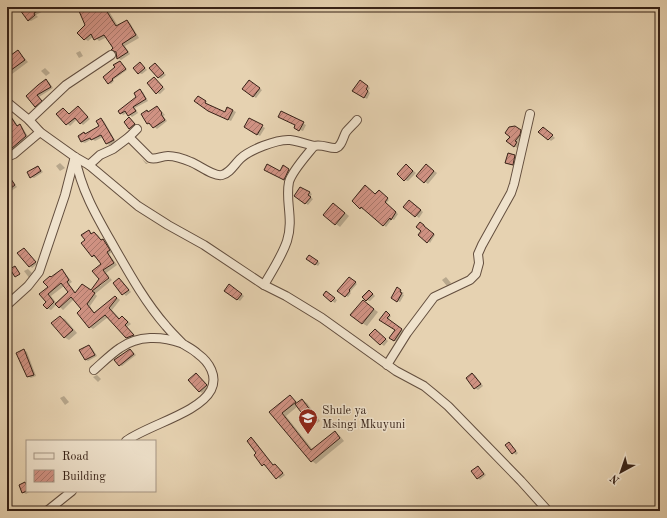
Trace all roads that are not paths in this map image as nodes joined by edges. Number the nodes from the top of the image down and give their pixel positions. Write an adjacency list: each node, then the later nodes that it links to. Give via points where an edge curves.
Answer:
1 (111, 55): 4 (street, via 66,85)
2 (7, 102): 4 (street)
3 (530, 114): 16 (street, via 511,194 482,244 476,274 470,280 434,297)
4 (29, 120): 7 (street)
5 (357, 120): 9 (street, via 346,132 339,146)
6 (137, 129): 8 (street)
7 (40, 132): 10 (street); 11 (street)
8 (129, 138): 9 (street, via 150,158 178,158 219,175 228,173 245,154 282,140); 12 (street, via 109,152 104,152)
9 (314, 146): 13 (street, via 290,181 290,226 287,241)
10 (7, 157)
11 (75, 157): 12 (street); 14 (street, via 39,272); 15 (street, via 85,193 127,270 156,314)
12 (88, 165): 13 (street, via 144,210 204,245)
13 (264, 285): 16 (street, via 322,318)
14 (7, 305)
15 (184, 344): 17 (street, via 159,337 133,342 119,348); 18 (street, via 211,368 214,383 208,394 197,404 173,418)
16 (387, 365): 21 (street, via 424,386 448,406)
17 (94, 370)
18 (128, 440)
19 (71, 492): 20 (street)
20 (47, 511)
21 (548, 511)

